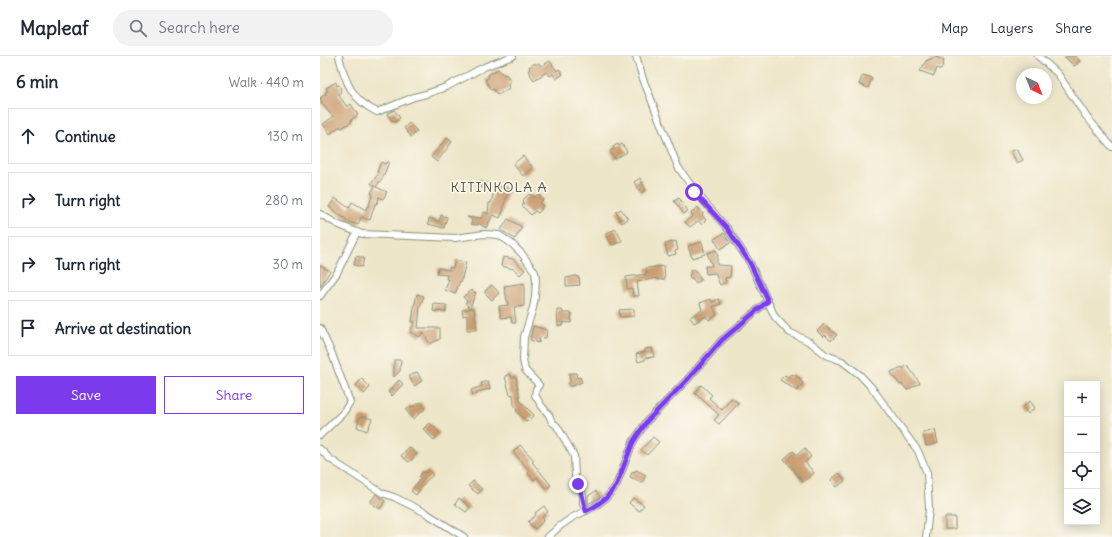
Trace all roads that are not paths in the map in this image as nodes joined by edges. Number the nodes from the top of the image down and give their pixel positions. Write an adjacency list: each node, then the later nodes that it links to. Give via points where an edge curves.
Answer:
1 (339, 56): 2 (street, via 344,76 354,94 377,112 446,87 472,72)
2 (513, 56)
3 (636, 56): 9 (street, via 678,167 694,192 727,228 750,263)
4 (1038, 56): 5 (street, via 1058,74 1086,116)
5 (1112, 147)
6 (320, 214): 7 (street)
7 (357, 232): 8 (street, via 337,273); 13 (street, via 455,238 484,234 499,235 522,254 534,272 536,280 522,360 527,373 539,385 535,395 574,456 575,476)
8 (320, 296)
9 (768, 301): 13 (street, via 722,340 647,421 633,442 616,486 606,498); 16 (street, via 775,317 786,330 842,361 860,375 918,451 927,473 929,509)
10 (320, 328): 11 (street, via 350,402 343,413)
11 (320, 435)
12 (320, 449): 14 (street, via 330,459 382,493 426,513)
13 (586, 511): 15 (street, via 573,517)
14 (464, 537)
15 (548, 537)
16 (926, 537)

